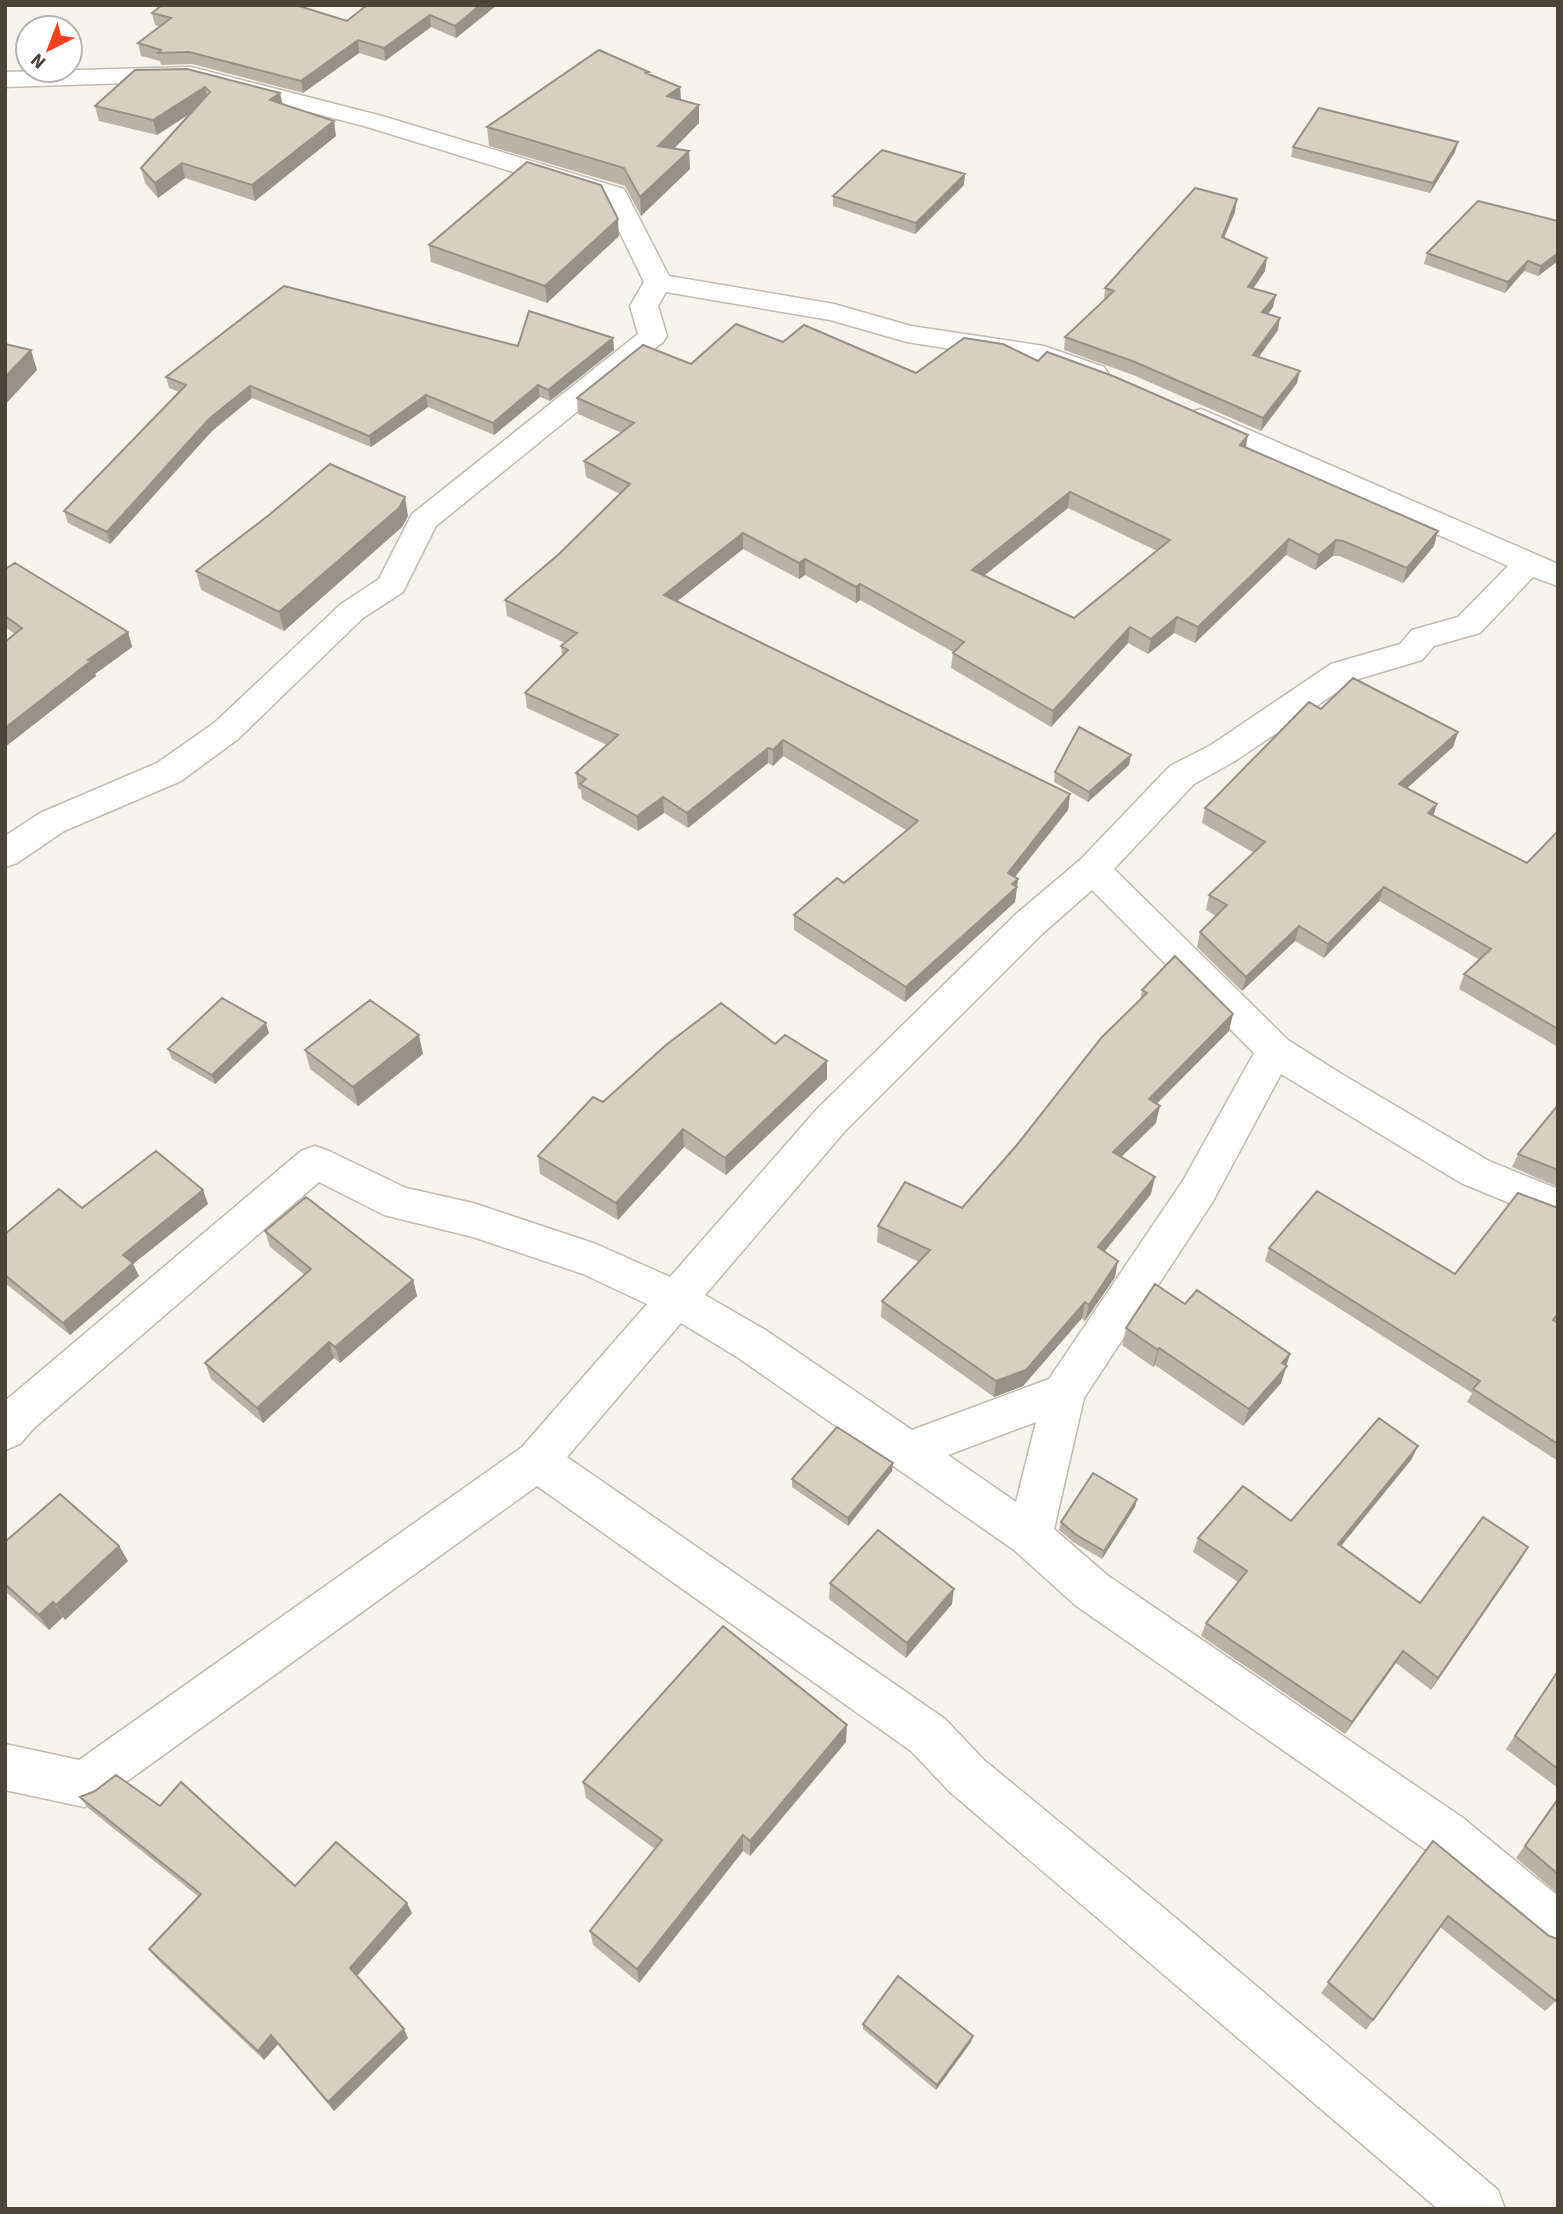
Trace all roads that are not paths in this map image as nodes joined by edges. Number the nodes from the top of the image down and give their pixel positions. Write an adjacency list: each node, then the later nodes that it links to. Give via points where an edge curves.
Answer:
1 (5, 80): 2 (street, via 191,74 373,121 615,195)
2 (658, 282): 3 (street, via 834,312 907,334 1044,355); 6 (street, via 644,306 653,336 424,521 392,585 352,611 226,732 169,772 52,822)
3 (1122, 383)
4 (1172, 406): 5 (street)
5 (1543, 570): 7 (street, via 1469,625 1423,638 1411,652 1343,672 1223,753 1182,775)
6 (5, 854)
7 (1093, 869): 8 (street); 10 (street, via 1029,924 831,1120)
8 (1275, 1050): 9 (street, via 1475,1172); 11 (street, via 1198,1191)
9 (1558, 1207)
10 (677, 1299): 12 (street, via 596,1261 473,1220 398,1203 315,1162); 13 (street, via 752,1344); 14 (street)
11 (1063, 1392): 13 (street); 15 (street)
12 (5, 1431)
13 (908, 1451): 15 (street)
14 (537, 1461): 16 (street, via 84,1784); 18 (street, via 928,1735 967,1776)
15 (1030, 1536): 17 (street, via 1091,1590 1446,1835)
16 (5, 1767)
17 (1558, 1928)
18 (1479, 2209)

